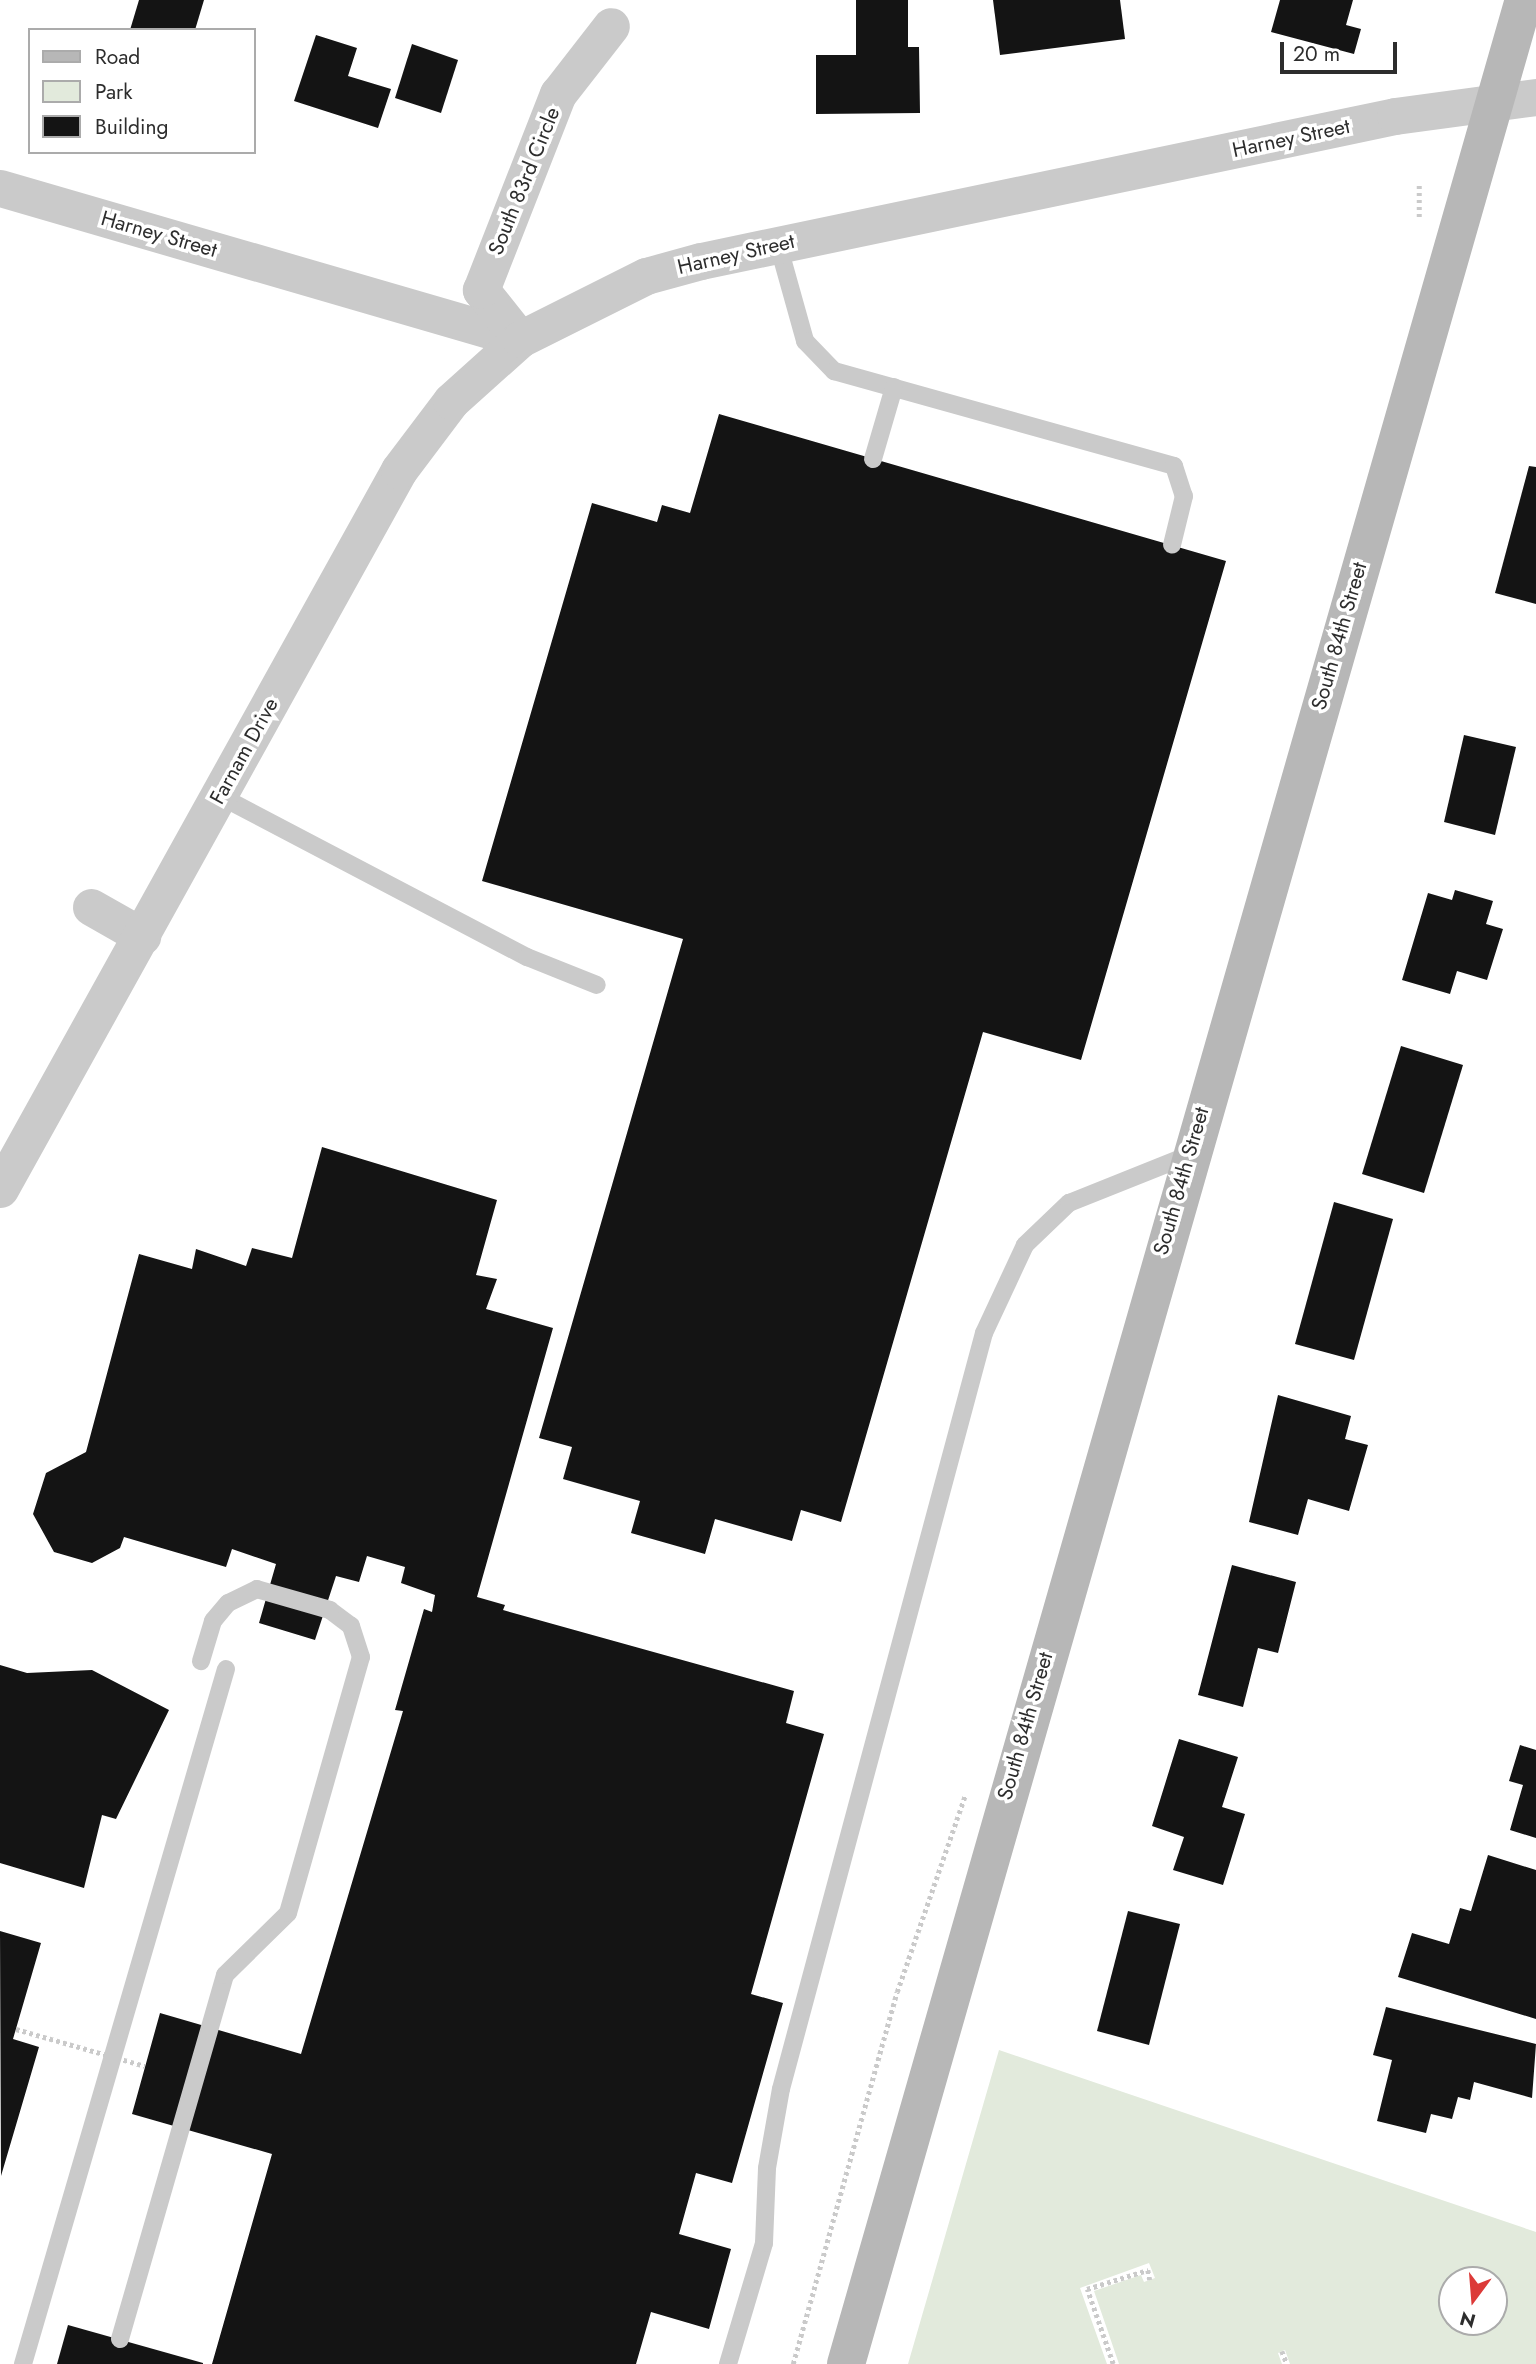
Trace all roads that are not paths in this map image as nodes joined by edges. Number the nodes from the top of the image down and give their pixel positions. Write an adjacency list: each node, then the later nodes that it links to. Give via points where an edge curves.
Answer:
1 (1524, 0): 4 (main road, South 84th Street)
2 (611, 26): 7 (street, South 83rd Circle, via 558,94 481,290)
3 (1536, 97): 4 (street, Harney Street)
4 (1495, 100): 6 (street, Harney Street); 15 (main road, South 84th Street)
5 (0, 188): 7 (street, Harney Street)
6 (778, 244): 7 (street, Harney Street, via 646,276); 8 (lane, via 805,341 834,371)
7 (520, 339): 11 (street, Farnam Drive, via 451,401 399,470)
8 (894, 387): 9 (lane); 10 (lane, via 1174,466 1184,496)
9 (873, 459)
10 (1172, 545)
11 (220, 796): 13 (street, Farnam Drive); 14 (lane, via 527,957)
12 (91, 907): 13 (street)
13 (142, 936): 16 (street, Farnam Drive)
14 (597, 985)
15 (1189, 1155): 21 (lane, via 1069,1203 1026,1245 984,1333 781,2089 767,2168 764,2243); 22 (main road, South 84th Street)
16 (0, 1189)
17 (201, 1661): 19 (lane, via 213,1621 228,1603 257,1589 330,1610 351,1626 361,1657 288,1913 225,1975)
18 (226, 1669): 20 (lane)
19 (120, 2339)
20 (23, 2364)
21 (728, 2364)
22 (846, 2364)

